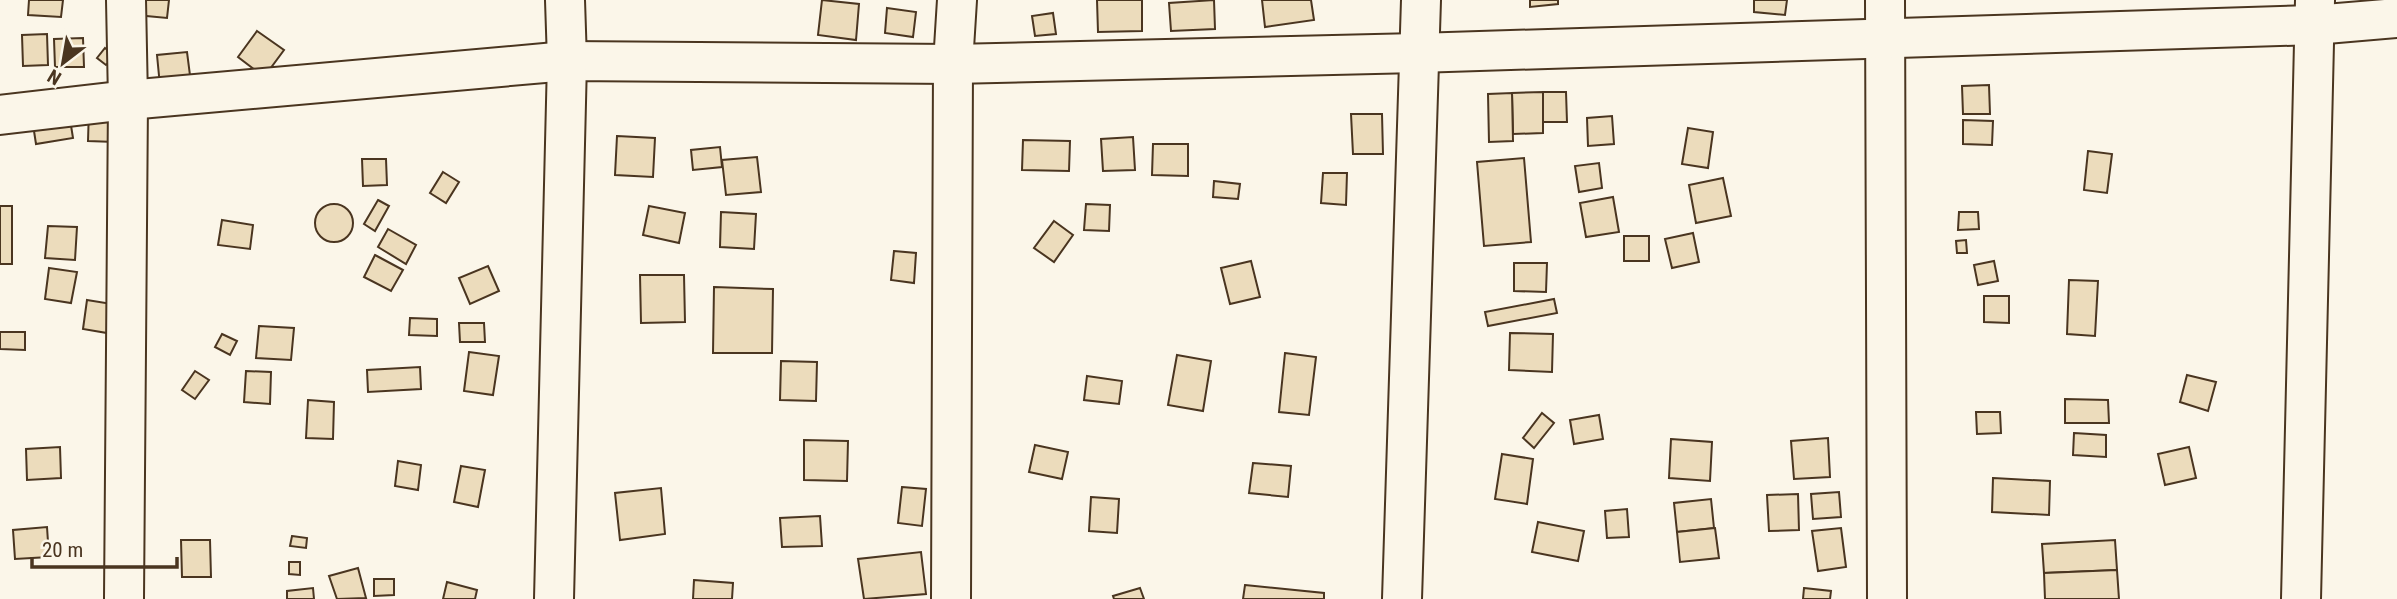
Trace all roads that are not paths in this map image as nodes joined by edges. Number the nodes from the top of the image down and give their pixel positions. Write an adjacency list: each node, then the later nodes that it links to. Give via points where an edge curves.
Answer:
1 (126, 0): 12 (street)
2 (565, 0): 10 (street)
3 (957, 0): 11 (street)
4 (1421, 0): 9 (street)
5 (1885, 0): 8 (street)
6 (2315, 12): 7 (street); 8 (street); 19 (street)
7 (2397, 18)
8 (1885, 38): 9 (street); 18 (street)
9 (1417, 53): 11 (street); 17 (street)
10 (567, 61): 11 (street); 12 (street); 15 (street)
11 (953, 64): 16 (street)
12 (128, 100): 13 (street); 14 (street)
13 (0, 115)
14 (124, 599)
15 (554, 599)
16 (951, 599)
17 (1402, 599)
18 (1887, 599)
19 (2301, 599)

